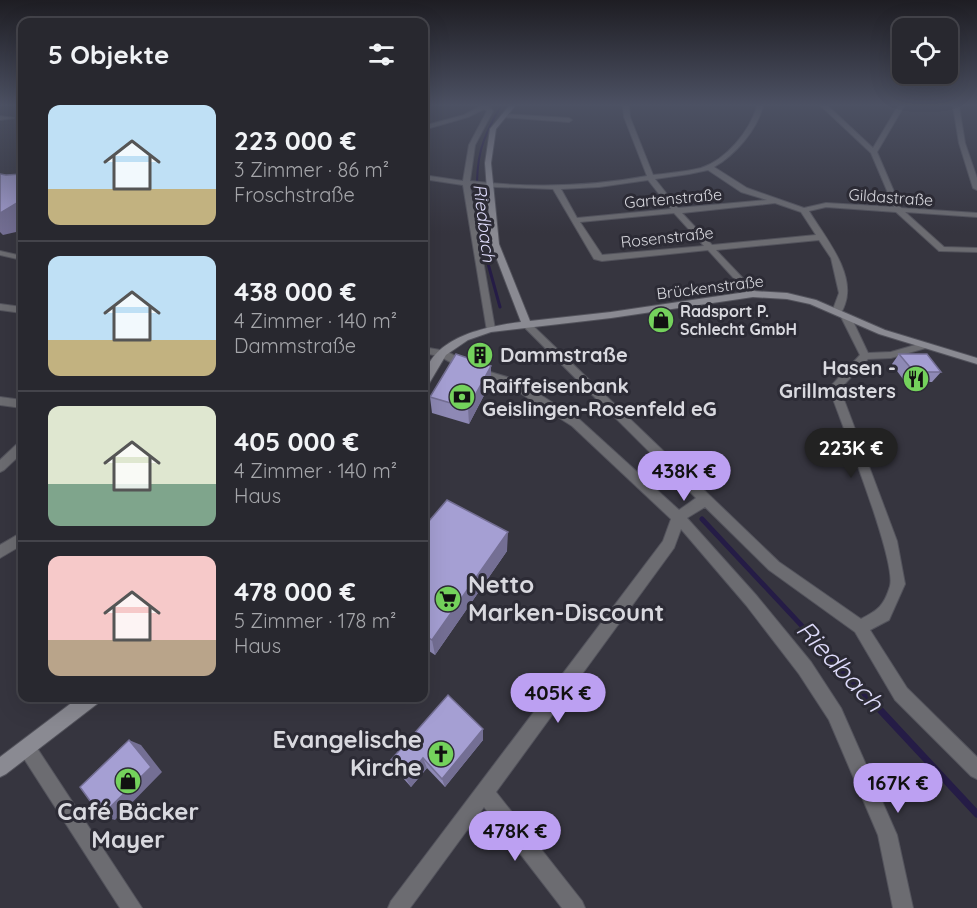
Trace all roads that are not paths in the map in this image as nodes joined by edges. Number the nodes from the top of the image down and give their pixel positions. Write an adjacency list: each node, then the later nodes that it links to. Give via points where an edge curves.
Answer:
1 (474, 148): 12 (street)
2 (487, 148): 13 (main road)
3 (639, 148): 11 (street)
4 (732, 148): 9 (street)
5 (870, 148): 8 (street)
6 (876, 148): 8 (street)
7 (964, 148): 15 (street)
8 (874, 152): 18 (street)
9 (709, 167): 11 (street); 16 (street, via 744,190)
10 (428, 178): 12 (street)
11 (651, 179): 14 (street); 19 (street)
12 (469, 184): 13 (street); 32 (street)
13 (491, 184): 14 (street); 31 (main road, via 495,244)
14 (555, 186): 21 (street, Rosenstraße)
15 (977, 188)
16 (773, 202): 17 (street); 19 (street, Gartenstraße)
17 (804, 210): 18 (street, Gildastraße, via 826,205); 22 (street)
18 (899, 211): 20 (street, Gildastraße); 24 (street, via 942,249)
19 (677, 212): 21 (street, Gartenstraße); 23 (street)
20 (977, 215)
21 (576, 220): 23 (street, Rosenstraße, via 597,257)
22 (822, 237): 23 (street, Rosenstraße); 30 (street, via 835,258 844,292)
23 (709, 248): 27 (street)
24 (977, 250)
25 (0, 253): 26 (street)
26 (18, 257)
27 (753, 294): 30 (main road, Brückenstraße, via 787,296); 31 (main road, Brückenstraße)
28 (0, 307): 29 (street)
29 (18, 309)
30 (842, 314): 33 (main road, Brückenstraße); 36 (street)
31 (526, 324): 32 (main road, Brückenstraße); 43 (street)
32 (490, 329): 35 (main road, Brückenstraße, via 465,338)
33 (922, 346): 36 (street, via 891,355); 37 (main road, Brückenstraße)
34 (428, 351): 35 (street)
35 (442, 353): 38 (main road); 44 (street, via 473,370 513,382 576,423)
36 (865, 356): 47 (street, via 834,388 890,542 898,584 884,615)
37 (977, 361)
38 (428, 376)
39 (0, 401): 40 (street)
40 (18, 403)
41 (18, 450): 42 (street)
42 (0, 468)
43 (706, 499): 44 (street); 47 (street, via 774,566)
44 (678, 517): 52 (street, via 669,544); 56 (street, via 792,651 835,714 887,835)
45 (18, 541): 46 (street)
46 (0, 552)
47 (860, 627): 51 (street, via 901,694)
48 (86, 702): 49 (main road)
49 (27, 748): 50 (main road); 53 (street)
50 (0, 768)
51 (977, 770)
52 (485, 793): 54 (street); 55 (street)
53 (132, 908)
54 (398, 908)
55 (575, 908)
56 (903, 908)

